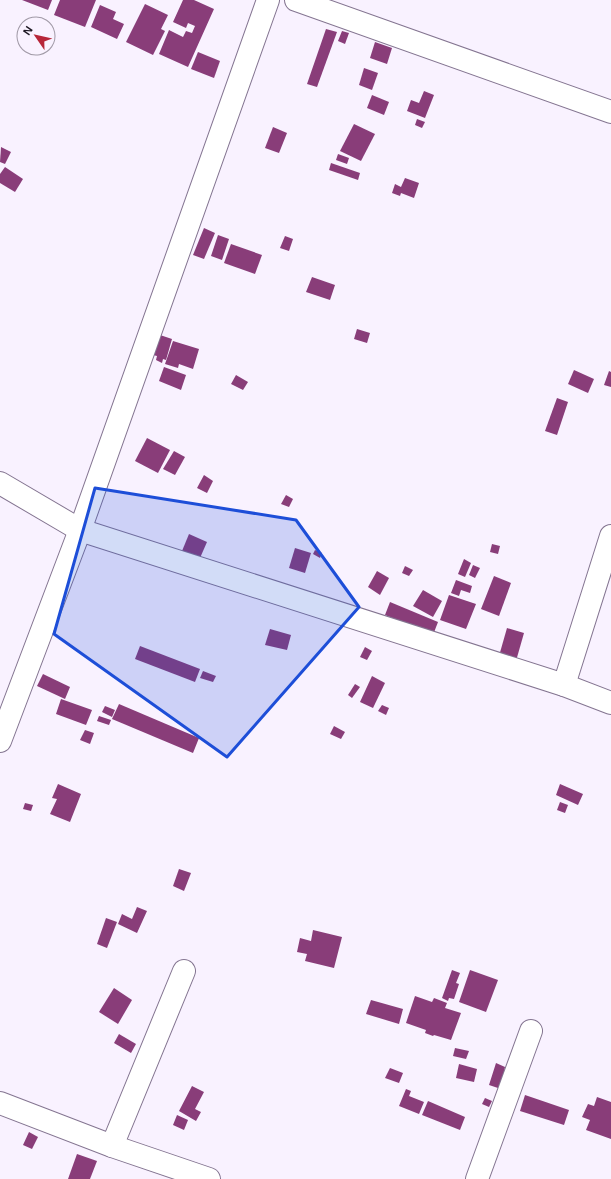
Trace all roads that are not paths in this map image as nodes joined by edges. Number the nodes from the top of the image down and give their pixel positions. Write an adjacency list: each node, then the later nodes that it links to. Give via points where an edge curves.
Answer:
1 (268, 0): 5 (street)
2 (296, 0): 3 (street)
3 (611, 112)
4 (0, 483): 5 (street)
5 (80, 530): 7 (street); 9 (street)
6 (611, 536): 7 (street)
7 (564, 686): 8 (street)
8 (611, 703)
9 (0, 741)
10 (184, 971): 13 (street)
11 (531, 1031): 15 (street)
12 (0, 1103): 13 (street)
13 (112, 1146): 14 (street)
14 (209, 1179)
15 (477, 1179)

